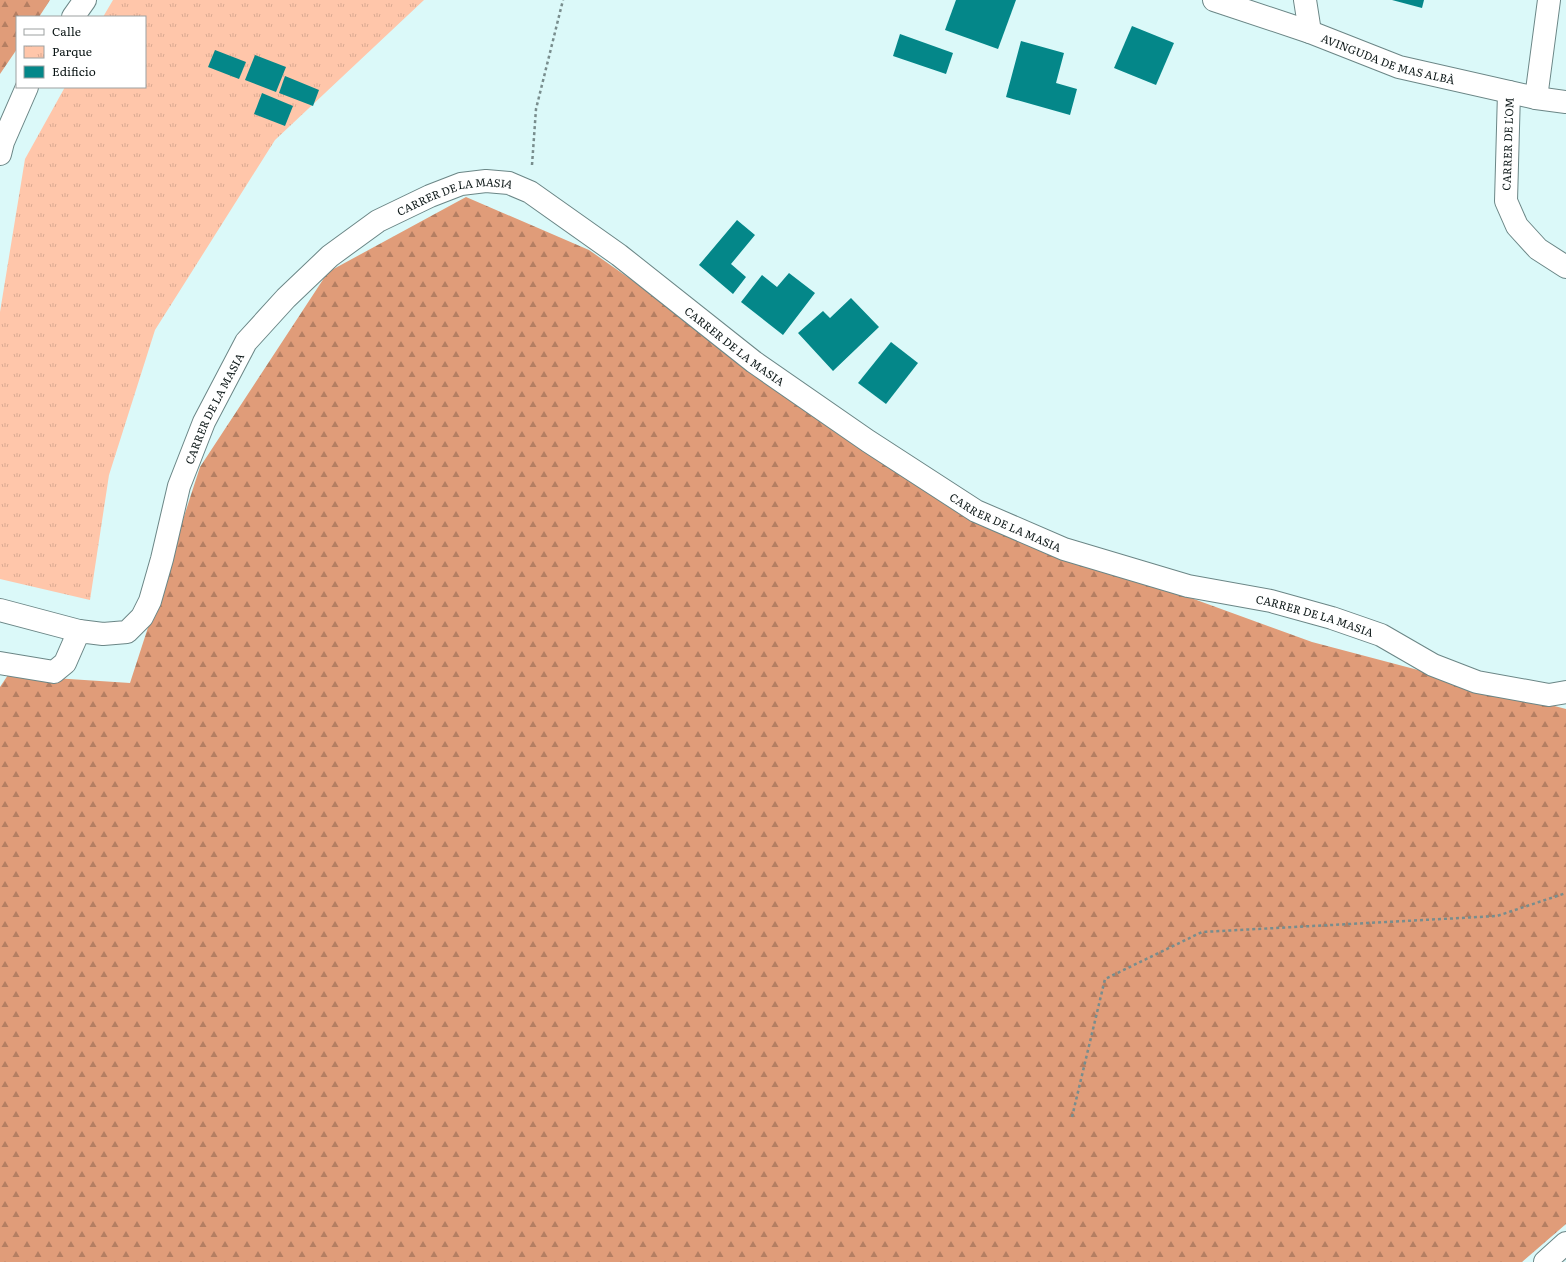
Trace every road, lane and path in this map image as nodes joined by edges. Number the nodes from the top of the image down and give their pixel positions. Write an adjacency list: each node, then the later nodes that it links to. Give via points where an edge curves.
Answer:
1 (85, 0): 6 (street)
2 (563, 0): 13 (path, via 536,109)
3 (1214, 0): 7 (street, AVINGUDA DE MAS ALBÀ)
4 (1305, 0): 7 (street)
5 (1549, 0): 10 (street)
6 (74, 16)
7 (1310, 32): 9 (street, AVINGUDA DE MAS ALBÀ, via 1399,67)
8 (28, 88): 12 (street)
9 (1509, 92): 10 (street, AVINGUDA DE MAS ALBÀ); 14 (street, CARRER DE L'OM, via 1506,202 1517,226 1538,249)
10 (1536, 98): 11 (street, AVINGUDA DE MAS ALBÀ)
11 (1566, 102)
12 (0, 154)
13 (530, 192): 16 (street, CARRER DE LA MASIA, via 509,183 486,181 461,184 430,196 372,226 330,256 286,298 246,342 204,422 179,486 162,559 150,601 142,617 127,632 103,634); 18 (street, CARRER DE LA MASIA, via 618,255 754,362 976,511 1086,556 1188,586 1271,601 1332,618 1381,635 1433,666 1477,682 1549,695)
14 (1566, 267)
15 (0, 610): 16 (street)
16 (79, 631): 17 (street, via 65,663 54,672)
17 (0, 663)
18 (1566, 692)
19 (1566, 893): 20 (path, via 1497,916 1202,932 1105,979)
20 (1072, 1117)
21 (1566, 1243): 22 (street)
22 (1545, 1262)

